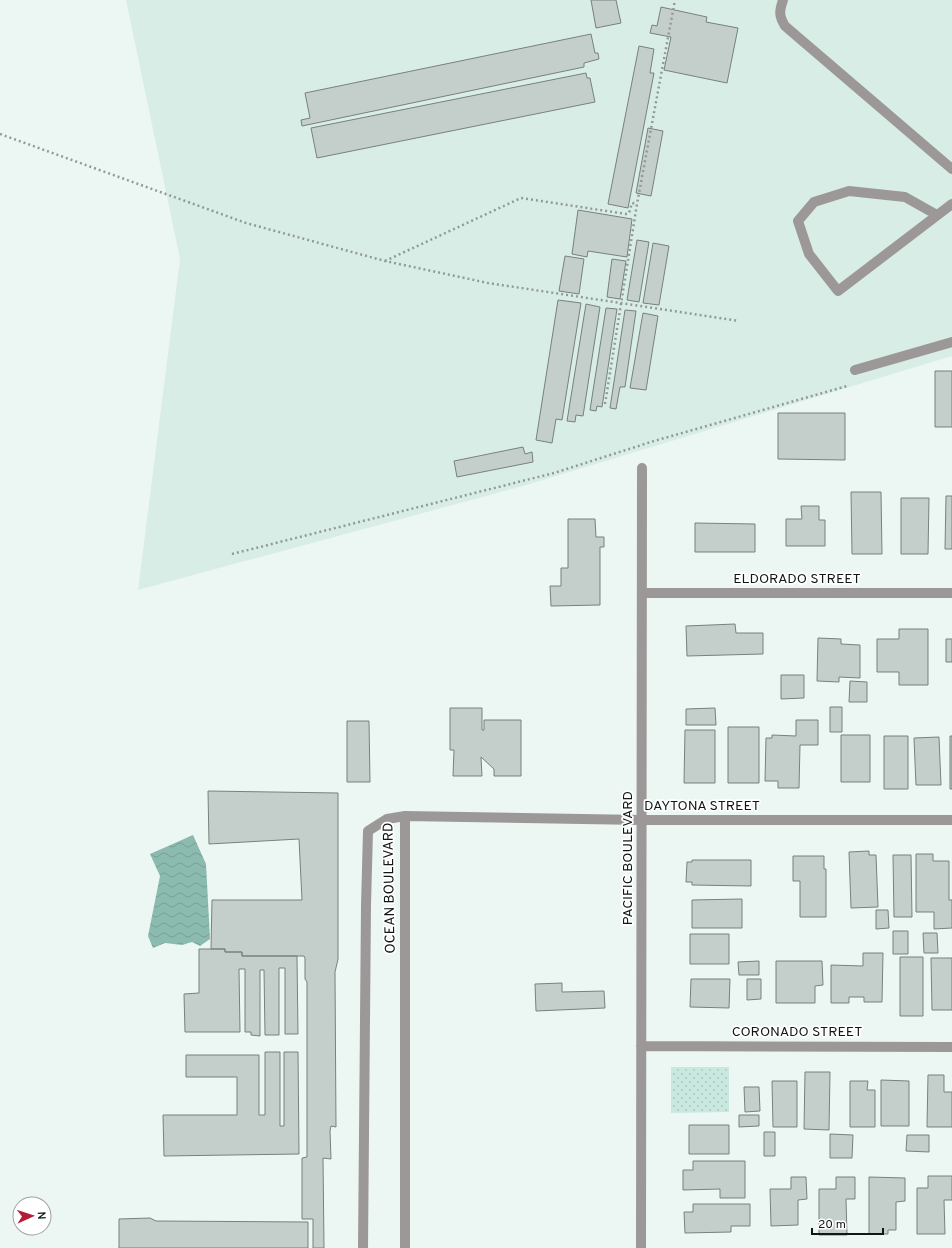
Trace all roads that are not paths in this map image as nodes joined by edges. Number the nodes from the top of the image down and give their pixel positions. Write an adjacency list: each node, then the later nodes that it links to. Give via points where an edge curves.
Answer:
1 (783, 0): 2 (street, via 780,17 785,26)
2 (952, 169)
3 (952, 204): 4 (street)
4 (937, 215): 4 (street, via 838,291 809,254 798,221 814,202 849,191 905,197)
5 (952, 342): 6 (street)
6 (855, 370)
7 (642, 468): 8 (street, PACIFIC BOULEVARD)
8 (642, 593): 9 (street, ELDORADO STREET); 11 (street, PACIFIC BOULEVARD)
9 (952, 594)
10 (405, 816): 11 (street, DAYTONA STREET); 15 (street, OCEAN BOULEVARD, via 387,819 368,831); 16 (street, OCEAN BOULEVARD)
11 (641, 820): 12 (street, DAYTONA STREET); 13 (street, PACIFIC BOULEVARD)
12 (952, 820)
13 (642, 1046): 14 (street, CORONADO STREET); 17 (street, PACIFIC BOULEVARD)
14 (952, 1046)
15 (363, 1248)
16 (405, 1248)
17 (641, 1248)

